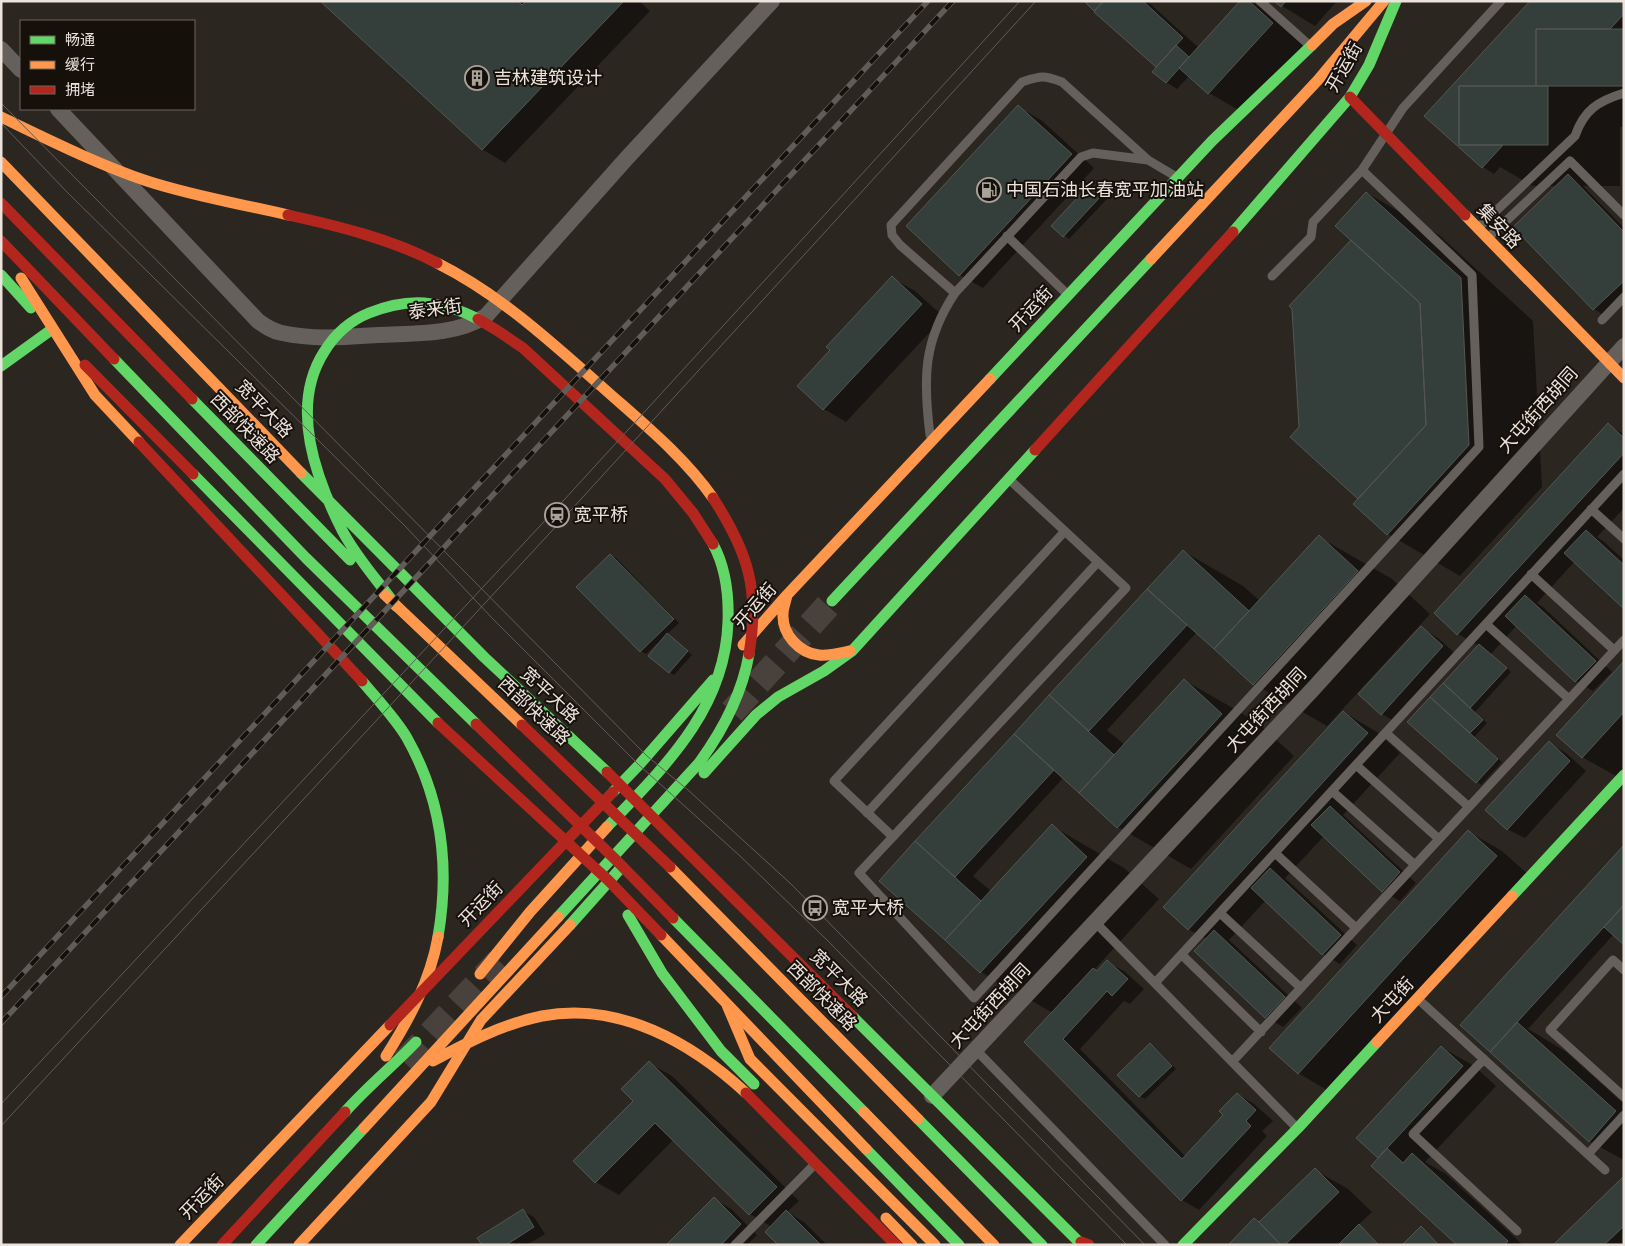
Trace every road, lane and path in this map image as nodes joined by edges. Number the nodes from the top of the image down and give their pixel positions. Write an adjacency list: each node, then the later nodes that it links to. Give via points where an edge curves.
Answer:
1 (772, 1): 12 (street, 泰来街, via 626,158 486,316 468,325 438,332 322,338 280,333 268,328)
2 (1260, 1): 7 (lane)
3 (1366, 1): 7 (main road, 开运街, via 1333,24)
4 (1384, 1): 46 (main road, 开运街, via 1318,80)
5 (1396, 1): 11 (main road, 开运街, via 1369,65)
6 (1501, 1): 14 (lane, via 1403,108)
7 (1310, 46): 18 (main road, 开运街)
8 (1, 49): 9 (street)
9 (20, 69)
10 (1624, 93): 21 (lane, via 1605,99 1592,109 1579,123 1574,136)
11 (1350, 97): 14 (main road, 集安路); 39 (main road, 开运街)
12 (59, 110)
13 (1, 117): 82 (main road, via 117,171 173,188 353,231 402,247 465,277 518,312 669,446 701,482 728,520 738,543 751,581 754,618 744,681 722,730 699,763)
14 (1386, 135): 17 (lane); 21 (main road, 集安路)
15 (1148, 160): 18 (lane); 22 (lane, via 1093,153 1081,157); 28 (lane, via 1062,82 1046,76 1022,82 891,226 892,235 900,245)
16 (1, 162): 56 (main road, 宽平大路, via 353,527)
17 (1362, 170): 27 (lane, via 1314,222 1311,237); 61 (lane, via 1472,275 1479,447 974,998 859,873)
18 (1178, 178): 29 (main road, 开运街)
19 (1, 203): 47 (main road, 西部快速路)
20 (1624, 215): 23 (lane, via 1570,160)
21 (1477, 228): 23 (main road, 集安路)
22 (1008, 236): 28 (lane); 29 (lane)
23 (1487, 238): 34 (main road, 集安路)
24 (1, 241): 106 (main road, via 306,558 617,861)
25 (1, 245): 84 (main road, via 95,395 360,678 406,736 425,775 438,818 444,862 443,906 434,959 410,1018)
26 (1, 276): 32 (main road)
27 (1272, 276)
28 (955, 293): 37 (lane, via 941,314 926,368)
29 (1068, 295): 37 (main road, 开运街)
30 (1624, 297): 31 (lane)
31 (1602, 320)
32 (51, 330): 35 (main road); 62 (main road, via 425,711)
33 (1624, 346): 34 (street, 大屯街西胡同)
34 (1608, 363): 36 (main road, 集安路); 68 (street, 大屯街西胡同)
35 (1, 366)
36 (1624, 378)
37 (931, 441): 45 (main road, 开运街)
38 (1624, 474): 40 (lane)
39 (1009, 480): 41 (lane); 51 (main road, 开运街)
40 (1591, 509): 42 (lane); 44 (lane)
41 (1065, 531): 43 (lane); 59 (lane, via 834,781)
42 (1624, 539)
43 (1098, 562): 59 (lane); 61 (lane, via 1126,588)
44 (1531, 574): 48 (lane); 50 (lane)
45 (788, 594): 51 (main road, via 783,625 791,640 804,651 818,655); 56 (main road, 开运街)
46 (832, 601)
47 (396, 606): 72 (main road, via 346,537 321,484 311,448 307,395 322,354 344,327 376,310 413,302 471,315 523,348 665,479 683,500 716,551 727,588 729,642 719,680 700,718 673,754 529,912 497,957); 107 (main road, 西部快速路, via 638,834)
48 (1486, 624): 52 (lane); 53 (lane)
49 (1624, 640): 50 (lane)
50 (1614, 650): 52 (lane)
51 (852, 651): 60 (main road, 开运街, via 778,697 756,715)
52 (1569, 699): 58 (lane)
53 (1386, 733): 54 (lane); 58 (lane)
54 (1356, 765): 57 (lane); 63 (lane)
55 (1624, 775): 75 (main road, 大屯街)
56 (620, 785): 60 (main road, 宽平大路); 62 (main road, 开运街)
57 (1332, 791): 64 (lane); 65 (lane)
58 (1469, 807): 63 (lane)
59 (867, 813): 61 (lane)
60 (659, 823): 66 (main road, 开运街); 86 (main road, 宽平大路)
61 (893, 837)
62 (566, 840): 66 (main road); 96 (main road, 开运街)
63 (1439, 840): 65 (lane)
64 (1275, 854): 67 (lane); 69 (lane)
65 (1415, 865): 69 (lane)
66 (609, 881): 76 (main road); 85 (main road, via 662,973 721,1051); 100 (main road, 开运街, via 482,1020 431,1102)
67 (1220, 913): 70 (lane); 74 (lane)
68 (1095, 922): 73 (lane); 79 (street, 大屯街西胡同)
69 (1356, 928): 74 (lane)
70 (1182, 955): 73 (lane); 77 (lane)
71 (1624, 970): 87 (lane, via 1613,960 1550,1030)
72 (470, 984)
73 (1155, 984): 81 (lane)
74 (1301, 988): 77 (lane)
75 (1417, 998): 80 (lane); 89 (main road, 大屯街)
76 (728, 1005): 104 (main road, via 750,1059); 105 (main road)
77 (1260, 1032): 81 (lane)
78 (424, 1033): 84 (main road, via 392,1068)
79 (976, 1050): 86 (street, 大屯街西胡同); 108 (lane)
80 (1484, 1059): 90 (lane); 94 (lane, via 1413,1134)
81 (1232, 1062): 89 (lane)
82 (414, 1071): 99 (main road); 102 (main road, via 487,1034 524,1020 583,1013 613,1017 645,1027 715,1066 757,1103)
83 (388, 1079): 98 (main road)
84 (363, 1092): 97 (main road)
85 (762, 1093)
86 (932, 1096): 95 (main road, 宽平大路)
87 (1624, 1097)
88 (1624, 1114): 90 (lane)
89 (1298, 1128): 109 (main road, 大屯街)
90 (1588, 1154): 92 (lane)
91 (824, 1155): 101 (lane)
92 (1605, 1170)
93 (878, 1210): 103 (main road)
94 (1517, 1231)
95 (1084, 1244)
96 (180, 1245)
97 (222, 1245)
98 (232, 1245)
99 (256, 1245)
100 (299, 1245)
101 (735, 1245)
102 (896, 1245)
103 (912, 1245)
104 (935, 1245)
105 (959, 1245)
106 (994, 1245)
107 (1042, 1245)
108 (1165, 1245)
109 (1183, 1245)

